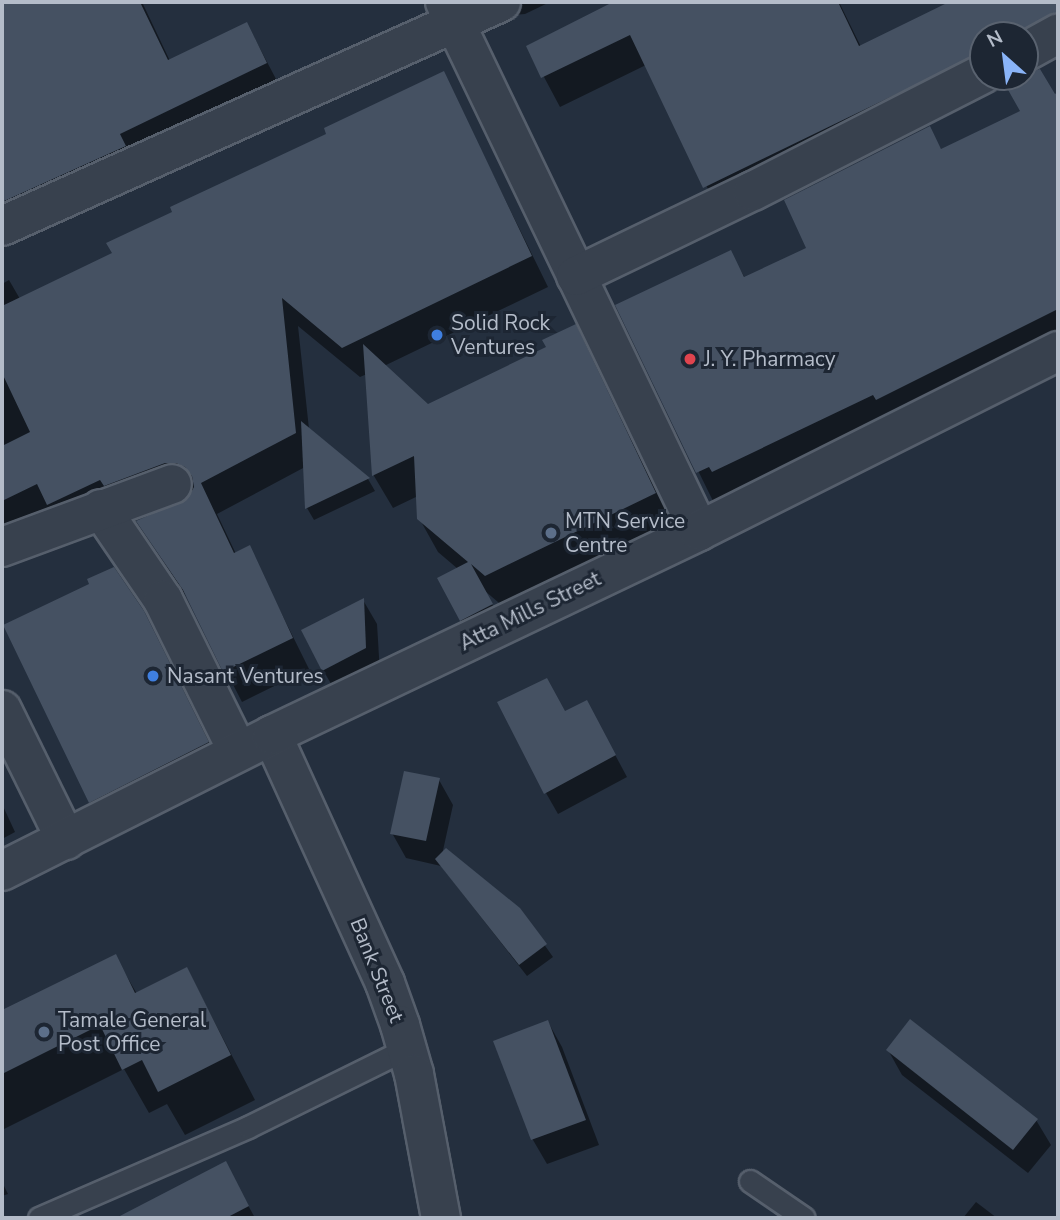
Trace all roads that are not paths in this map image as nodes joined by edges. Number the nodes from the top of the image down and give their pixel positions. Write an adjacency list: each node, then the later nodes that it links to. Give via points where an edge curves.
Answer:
1 (501, 2): 2 (street)
2 (450, 13): 6 (street); 7 (street)
3 (1058, 34): 4 (street)
4 (1039, 44)
5 (969, 81): 7 (street)
6 (2, 226)
7 (576, 276): 11 (street)
8 (1058, 351): 11 (street, Atta Mills Street)
9 (172, 484): 10 (street)
10 (101, 509): 12 (street); 15 (street, via 163,600)
11 (699, 531): 14 (street, Atta Mills Street)
12 (2, 547)
13 (2, 710): 16 (street)
14 (272, 735): 15 (street, Atta Mills Street); 18 (street, Bank Street, via 385,983)
15 (238, 752): 16 (street, Atta Mills Street)
16 (66, 839): 17 (street, Atta Mills Street)
17 (2, 871)
18 (406, 1049): 20 (lane, via 248,1127); 21 (street, Bank Street)
19 (750, 1181): 22 (lane)
20 (39, 1218)
21 (441, 1218)
22 (804, 1218)

